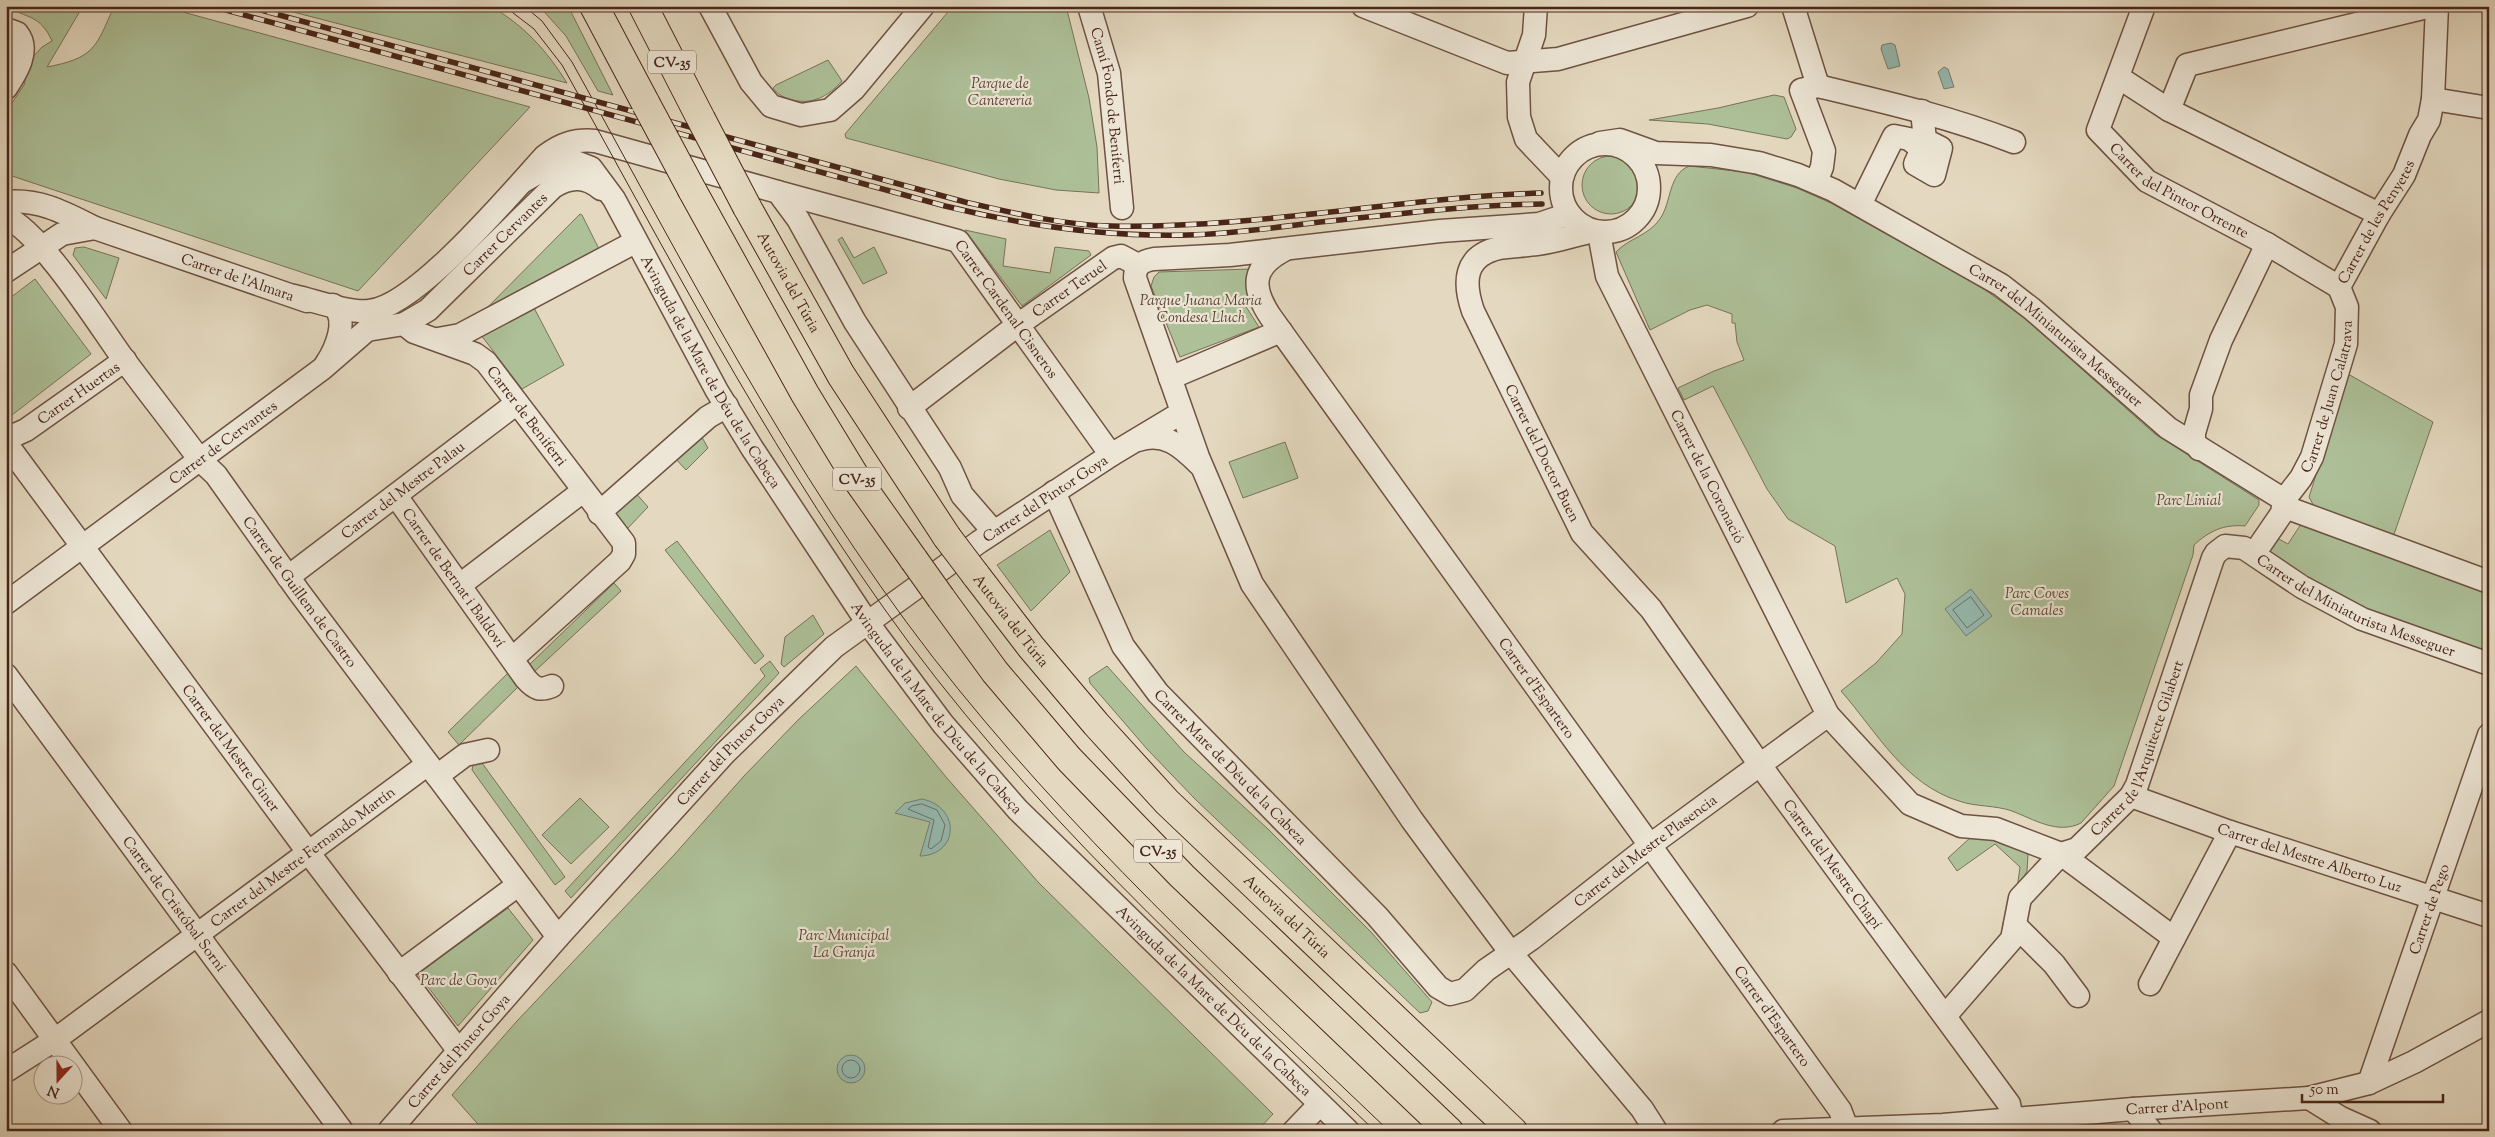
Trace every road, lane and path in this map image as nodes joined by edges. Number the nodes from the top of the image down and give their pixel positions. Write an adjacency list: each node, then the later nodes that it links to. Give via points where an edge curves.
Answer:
1 (594, 6): 127 (highway, CV-35, bridge, via 805,394 858,480 995,672 1069,759 1182,876)
2 (642, 6): 128 (highway, Autovia del Túria / CV-35, bridge, via 747,207 840,375 947,537 1031,647 1168,802)
3 (710, 6): 4 (street, via 751,82 771,106 801,115 830,110 854,88)
4 (923, 6)
5 (1089, 6): 33 (street, Camí Fondo de Beniferri, via 1109,73)
6 (1363, 6): 14 (street, via 1507,63)
7 (1536, 6): 14 (street, via 1534,35)
8 (1746, 6): 14 (street, via 1558,59)
9 (1793, 6): 17 (street)
10 (2144, 6): 16 (street)
11 (2431, 6): 21 (street, via 2187,65)
12 (2438, 6): 18 (street, Carrer de les Penyetes)
13 (6, 29): 15 (street, via 17,34 23,45 22,55)
14 (1524, 63): 24 (street, via 1518,82 1519,117 1526,139)
15 (9, 77)
16 (2118, 78): 21 (street); 40 (street, Carrer del Pintor Orrente, via 2098,130 2147,181)
17 (1809, 88): 20 (street); 28 (street, via 1824,151)
18 (2433, 99): 19 (street); 35 (street, Carrer de les Penyetes, via 2429,120 2404,175)
19 (2489, 108)
20 (1922, 110): 22 (street); 32 (street, via 1925,140 1941,148 1934,175 1916,164 1922,149 1909,139 1894,136)
21 (2169, 110): 35 (street)
22 (2014, 142)
23 (1600, 143): 25 (street); 28 (street, Carrer del Miniaturista Messeguer, via 1620,140 1656,153 1734,158 1778,168); 38 (street, via 1628,149 1646,170 1650,183 1649,197 1636,221 1624,229)
24 (1536, 152): 25 (street); 26 (street)
25 (1573, 157): 26 (street)
26 (1562, 177): 34 (street, via 1562,200)
27 (522, 182): 29 (street, via 545,156 560,145 583,140); 30 (street, Avinguda de la Mare de Déu de la Cabeça, via 553,164 573,161 591,168); 45 (street)
28 (1816, 182): 32 (street, Carrer del Miniaturista Messeguer)
29 (778, 192): 48 (street, Carrer Cardenal Cisneros, via 958,240); 58 (street, via 798,219 855,322)
30 (614, 200): 39 (street, Avinguda de la Mare de Déu de la Cabeça); 50 (street, Carrer Cervantes, via 593,182 576,178 563,180)
31 (6, 202): 37 (street, Carrer de l'Almara, via 42,204 66,212)
32 (1860, 206): 62 (street, Carrer del Miniaturista Messeguer, via 1974,268 2015,295 2147,412)
33 (1122, 208)
34 (1569, 214): 38 (street, via 1580,225); 42 (street, via 1540,224)
35 (2379, 214): 46 (street, Carrer de les Penyetes)
36 (6, 218): 41 (street, Carrer de Guillem de Castro, via 18,224)
37 (95, 228): 41 (street, Carrer de l'Almara, via 62,234); 47 (street, Carrer de l'Almara)
38 (1596, 232): 79 (street, Carrer del Doctor Buen, via 1484,253 1474,262 1466,278 1466,292 1582,533); 85 (street, Carrer de la Coronació, via 1607,276)
39 (635, 242): 52 (street, via 460,335); 57 (street, Avinguda de la Mare de Déu de la Cabeça)
40 (2267, 244): 46 (street, Carrer de les Penyetes); 62 (street, via 2221,340 2201,394 2194,433)
41 (41, 247): 44 (street, Carrer de l'Almara); 53 (street, Carrer de Guillem de Castro)
42 (1285, 250): 43 (street, via 1154,259); 51 (street, Carrer d'Espartero, via 1264,263 1256,285 1263,306)
43 (1138, 265): 48 (street, Carrer Teruel, via 1121,256 1113,258); 55 (street, via 1135,278 1138,292)
44 (6, 271)
45 (425, 281): 47 (street, via 394,304 380,309); 50 (street, via 405,314)
46 (2340, 287): 69 (street, Carrer de Juan Calatrava, via 2347,307 2346,344 2312,457)
47 (336, 310): 49 (street, Carrer de l'Almara); 54 (street, via 338,335 333,352)
48 (1019, 324): 58 (street, Carrer Teruel); 63 (street, Carrer Cardenal Cisneros)
49 (380, 327): 50 (street, Carrer de Cervantes); 54 (street, Carrer de Cervantes, via 367,330)
50 (409, 328): 52 (street, Carrer de Beniferri)
51 (1280, 330): 55 (street); 92 (street, Carrer d'Espartero)
52 (438, 339): 56 (street, Carrer de Beniferri, via 486,362)
53 (124, 360): 60 (street, Carrer Huertas); 64 (street, Carrer de Guillem de Castro)
54 (322, 369): 64 (street, Carrer de Cervantes)
55 (1170, 378): 59 (street)
56 (517, 403): 66 (street, Carrer de Beniferri); 68 (street, Carrer del Mestre Palau)
57 (727, 406): 70 (street, via 708,417); 80 (street, Avinguda de la Mare de Déu de la Cabeça)
58 (909, 408): 71 (street, via 950,468 969,505)
59 (1181, 413): 61 (street, Carrer del Pintor Goya); 65 (street)
60 (6, 441): 72 (street, Carrer del Mestre Giner)
61 (1133, 441): 63 (street, Carrer del Pintor Goya); 65 (street, Carrer del Pintor Goya, via 1166,438 1185,449)
62 (2199, 450): 69 (street, Carrer del Miniaturista Messeguer)
63 (1111, 455): 67 (street, Carrer del Pintor Goya)
64 (200, 460): 72 (street, Carrer de Cervantes); 75 (street, Carrer de Guillem de Castro, via 216,476)
65 (1201, 466): 102 (street, via 1243,566 1263,602 1412,820)
66 (583, 492): 70 (street, Carrer de Beniferri); 77 (street)
67 (1054, 492): 71 (street, Carrer del Pintor Goya); 106 (street, Carrer Mare de Déu de la Cabeza, via 1123,646 1158,693 1378,916 1438,987 1450,994)
68 (396, 496): 75 (street, Carrer del Mestre Palau); 77 (street, Carrer de Bernat i Baldoví)
69 (2284, 503): 74 (street, Carrer de Juan Calatrava); 76 (street, Carrer del Miniaturista Messeguer)
70 (599, 513): 81 (street, Carrer de Beniferri, via 624,543 620,561)
71 (994, 532): 80 (street, Carrer del Pintor Goya)
72 (81, 546): 78 (street, Carrer de Cervantes); 93 (street, Carrer del Mestre Giner)
73 (2226, 546): 74 (street, Carrer del Miniaturista Messeguer); 90 (street, Carrer de l'Arquitecte Gilabert, via 2212,558)
74 (2254, 554): 82 (street, Carrer del Miniaturista Messeguer, via 2302,587 2362,619)
75 (288, 577): 89 (street, Carrer de Guillem de Castro)
76 (2489, 582)
77 (460, 585): 81 (street, Carrer de Bernat i Baldoví)
78 (6, 603)
79 (1651, 609): 88 (street, Carrer del Mestre Chapí)
80 (867, 622): 100 (street, Carrer del Pintor Goya, via 834,647 725,753); 115 (street, Avinguda de la Mare de Déu de la Cabeça, via 944,724 1018,810)
81 (513, 658): 84 (street, Carrer de Bernat i Baldoví, via 533,687 543,690)
82 (2489, 664)
83 (6, 675): 99 (street, Carrer de Cristóbal Sorní)
84 (552, 686)
85 (1828, 715): 88 (street, Carrer del Mestre Plasencia); 94 (street, Carrer de la Coronació, via 1910,804 1961,826 1996,829)
86 (2489, 735): 96 (street, Carrer de Pego)
87 (488, 750): 89 (street, Carrer del Mestre Fernando Martín, via 465,755)
88 (1760, 765): 92 (street, Carrer del Mestre Plasencia); 108 (street, Carrer del Mestre Chapí)
89 (432, 770): 93 (street, Carrer del Mestre Fernando Martín); 95 (street, Carrer de Guillem de Castro)
90 (2131, 796): 91 (street, Carrer del Mestre Alberto Luz); 94 (street, Carrer de l'Arquitecte Gilabert, via 2077,850)
91 (2230, 832): 96 (street, Carrer del Mestre Alberto Luz); 101 (street)
92 (1649, 846): 102 (street, Carrer del Mestre Plasencia); 121 (street, Carrer d'Espartero, via 1840,1110)
93 (308, 852): 99 (street, Carrer del Mestre Fernando Martín); 104 (street, Carrer del Mestre Giner)
94 (2060, 854): 98 (street, Carrer de l'Arquitecte Gilabert, via 2020,898); 101 (street, Carrer de la Coronació)
95 (518, 885): 100 (street, Carrer de Guillem de Castro); 104 (street)
96 (2433, 898): 97 (street, Carrer del Mestre Alberto Luz); 113 (street, Carrer de Pego)
97 (2489, 916)
98 (2015, 925): 107 (street, via 2054,964); 108 (street, Carrer de l'Arquitecte Gilabert, via 2012,939)
99 (197, 935): 110 (street, Carrer del Mestre Fernando Martín); 123 (street, Carrer de Cristóbal Sorní)
100 (558, 937): 111 (street, Carrer del Pintor Goya)
101 (2174, 938): 105 (street)
102 (1511, 953): 106 (street, Carrer del Mestre Plasencia, via 1486,970); 116 (street)
103 (6, 973): 110 (street)
104 (399, 974): 111 (street, Carrer del Mestre Giner)
105 (2150, 984)
106 (1466, 990)
107 (2078, 996)
108 (1946, 1015): 118 (street, Carrer del Mestre Chapí, via 2009,1104)
109 (2489, 1021): 113 (street, Carrer d'Alpont)
110 (56, 1039): 112 (street, Carrer del Mestre Fernando Martín); 122 (street)
111 (459, 1050): 124 (street, Carrer del Pintor Goya)
112 (6, 1071)
113 (2369, 1084): 114 (street, Carrer d'Alpont)
114 (2309, 1098): 117 (street, Carrer d'Alpont); 135 (street)
115 (1320, 1104): 125 (street); 126 (street, Avinguda de la Mare de Déu de la Cabeça)
116 (1642, 1109): 129 (street); 130 (street); 131 (street)
117 (2134, 1109): 118 (street, Carrer d'Alpont); 134 (street)
118 (2012, 1118): 120 (street, Carrer d'Alpont)
119 (1944, 1125): 120 (street, Carrer d'Alpont); 121 (street, Carrer d'Alpont); 133 (street)
120 (1985, 1125)
121 (1842, 1129): 132 (street, Carrer d'Alpont)
122 (121, 1131)
123 (342, 1131)
124 (389, 1131)
125 (1294, 1131)
126 (1348, 1131)
127 (1449, 1131)
128 (1512, 1131)
129 (1656, 1131)
130 (1666, 1131)
131 (1673, 1131)
132 (1783, 1131)
133 (1915, 1131)
134 (2151, 1131)
135 (2370, 1131)

